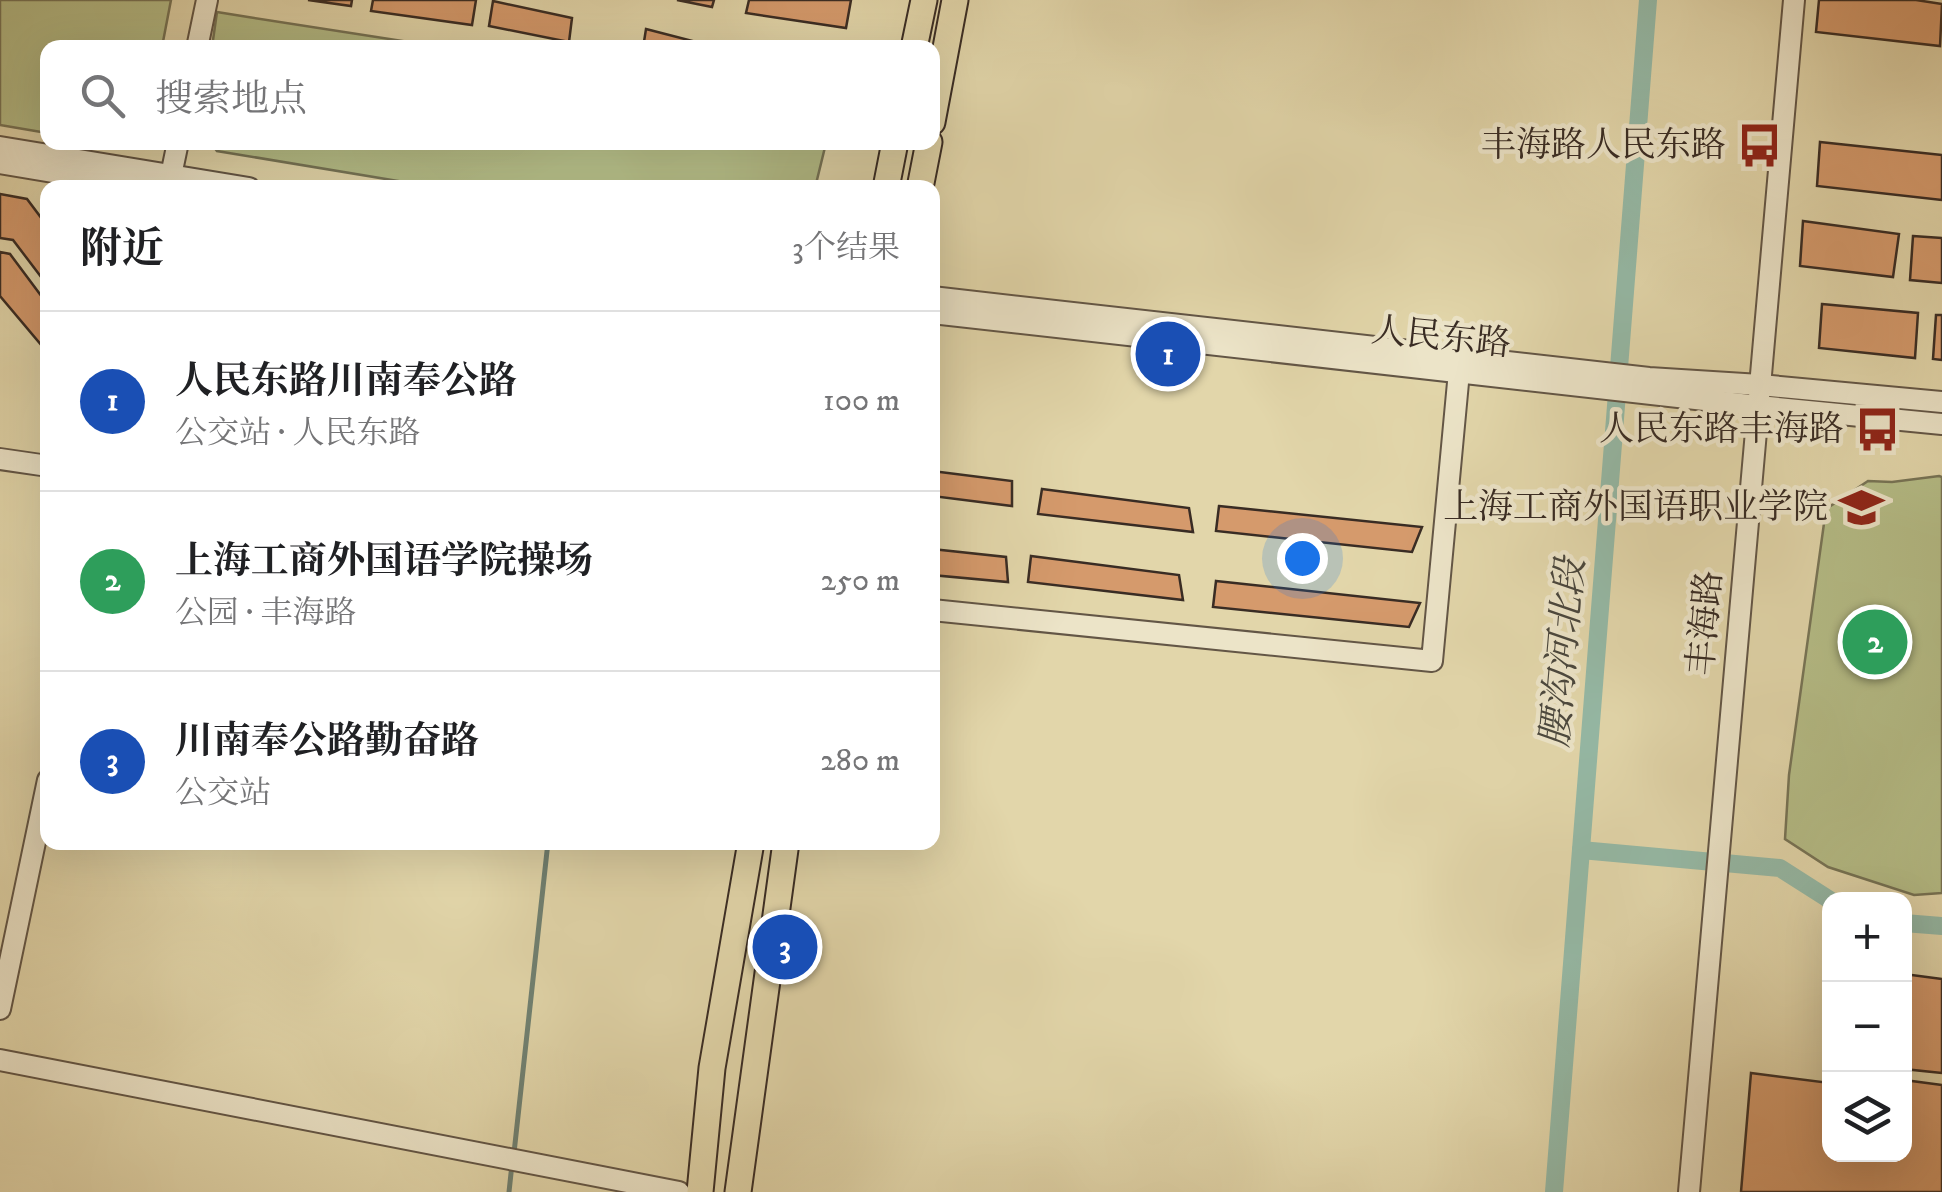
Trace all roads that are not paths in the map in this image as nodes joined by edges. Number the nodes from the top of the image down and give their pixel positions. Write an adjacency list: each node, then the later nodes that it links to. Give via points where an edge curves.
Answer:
1 (207, 0): 5 (street)
2 (924, 0): 6 (main road)
3 (956, 0): 7 (main road)
4 (1794, 0): 21 (street, 丰海路)
5 (199, 40)
6 (916, 40)
7 (940, 81)
8 (0, 147): 14 (street)
9 (176, 150): 15 (street)
10 (893, 150): 16 (main road)
11 (927, 150): 17 (main road)
12 (0, 163): 13 (street)
13 (101, 180)
14 (165, 180)
15 (170, 180)
16 (888, 180)
17 (922, 180)
18 (940, 298): 20 (street, 人民东路)
19 (940, 314): 20 (street, 人民东路)
20 (1459, 365): 22 (street, 人民东路); 28 (street, via 1432,661)
21 (1760, 385): 22 (street, 人民东路); 23 (street, 人民东路); 24 (street, 丰海路)
22 (1648, 386): 24 (street, 人民东路)
23 (1942, 402)
24 (1758, 406): 25 (street, 人民东路); 37 (street, 丰海路)
25 (1942, 424)
26 (0, 459): 27 (street)
27 (40, 465)
28 (940, 611)
29 (40, 818): 32 (street)
30 (750, 850): 35 (main road, via 712,1068)
31 (785, 850): 36 (main road)
32 (0, 1009)
33 (0, 1060): 34 (street)
34 (679, 1192)
35 (700, 1192)
36 (738, 1192)
37 (1689, 1192)

